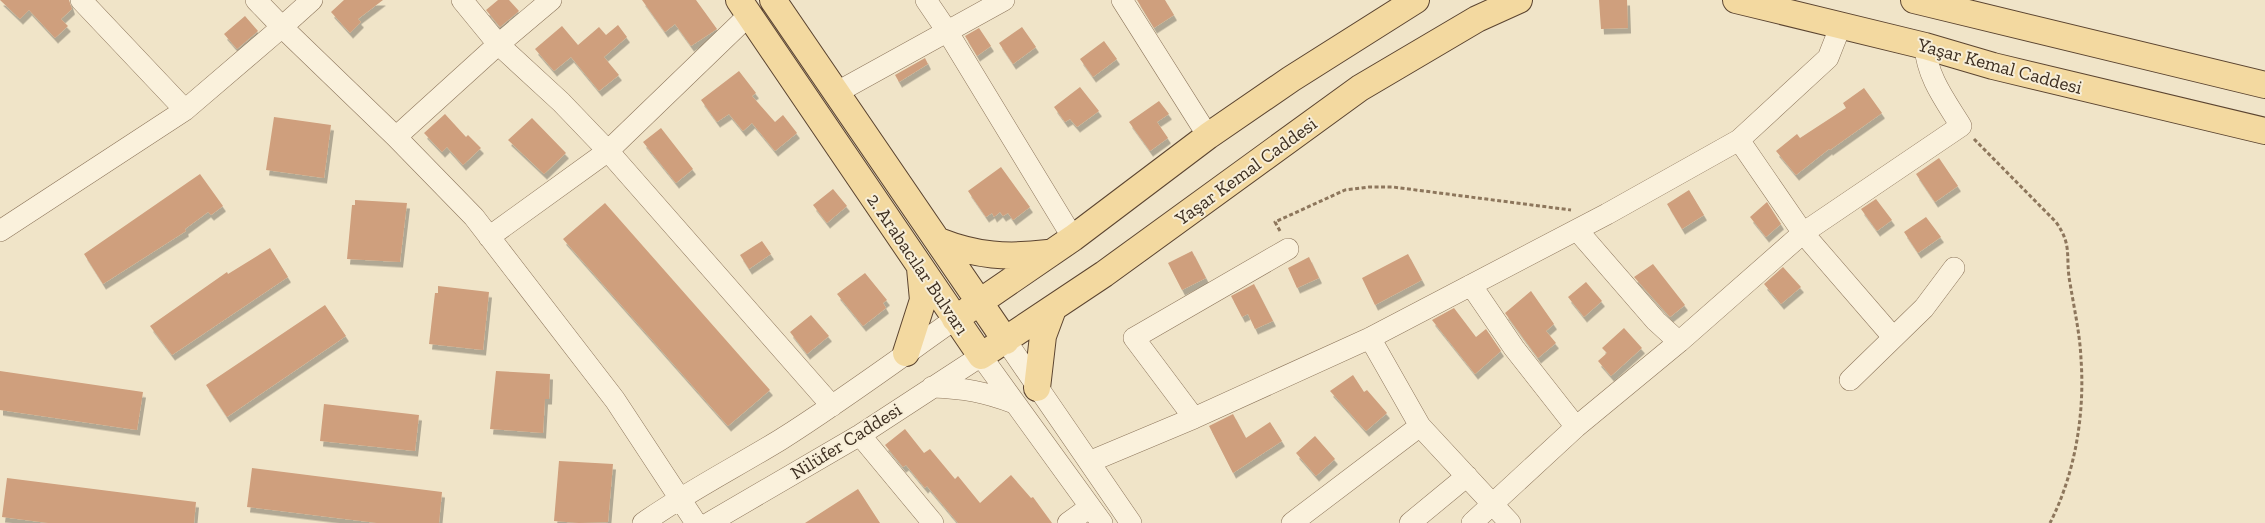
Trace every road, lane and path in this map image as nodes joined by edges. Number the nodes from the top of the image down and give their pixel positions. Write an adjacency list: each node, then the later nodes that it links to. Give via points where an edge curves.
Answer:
1 (81, 0): 22 (street)
2 (256, 0): 16 (street)
3 (312, 0): 16 (street)
4 (462, 0): 18 (street)
5 (551, 0): 18 (street)
6 (773, 0): 35 (main road)
7 (926, 0): 17 (street)
8 (1004, 0): 17 (street)
9 (1122, 0): 25 (street)
10 (1416, 0): 25 (main road)
11 (1519, 0): 42 (main road, Yaşar Kemal Caddesi, via 1477,19 1360,88)
12 (1736, 0): 15 (main road, Yaşar Kemal Caddesi)
13 (1914, 0): 20 (main road)
14 (744, 7): 28 (street); 38 (main road, 2. Arabacılar Bulvarı)
15 (1842, 25): 19 (main road, Yaşar Kemal Caddesi); 27 (street, via 1828,58)
16 (282, 27): 22 (street); 26 (street)
17 (947, 31): 21 (street); 34 (street)
18 (498, 44): 26 (street); 28 (street)
19 (1926, 46): 23 (street, via 1926,61 1932,77); 24 (main road, Yaşar Kemal Caddesi, via 1993,66)
20 (2265, 85)
21 (843, 89)
22 (185, 110): 31 (street)
23 (1961, 126): 32 (street); 74 (path, via 2056,222 2069,252 2068,276 2081,357 2082,390 2070,472)
24 (2265, 131)
25 (1208, 136): 34 (main road)
26 (396, 137): 33 (street, via 474,217)
27 (1739, 140): 29 (street); 32 (street)
28 (608, 151): 33 (street); 54 (street)
29 (1607, 214): 30 (street); 36 (path, via 1394,187 1369,187 1345,190 1276,222)
30 (1577, 230): 40 (street); 47 (street, via 1656,321)
31 (0, 231)
32 (1803, 233): 44 (street); 47 (street)
33 (489, 237): 61 (street, via 615,400)
34 (1073, 238): 37 (main road)
35 (938, 241): 37 (main road, via 964,251 992,256 1019,257); 41 (main road)
36 (1288, 250): 55 (street, via 1134,338)
37 (1051, 252): 41 (main road)
38 (920, 267): 43 (main road, 2. Arabacılar Bulvarı); 48 (main road, via 923,300)
39 (1954, 268): 44 (street, via 1924,308)
40 (1470, 285): 45 (street); 57 (street)
41 (980, 301): 43 (main road); 46 (main road)
42 (1053, 309): 46 (main road, Yaşar Kemal Caddesi); 52 (main road, via 1043,336)
43 (955, 319): 48 (street); 49 (main road, 2. Arabacılar Bulvarı)
44 (1893, 337): 50 (street)
45 (1370, 338): 55 (street); 56 (street)
46 (1006, 341): 49 (main road, Yaşar Kemal Caddesi); 52 (street)
47 (1679, 342): 57 (street)
48 (906, 353): 54 (street)
49 (981, 356): 51 (street, Nilüfer Caddesi); 53 (street, 2. Arabacılar Bulvarı)
50 (1850, 380)
51 (932, 387): 53 (street, via 986,392); 58 (street, Nilüfer Caddesi)
52 (1037, 388): 59 (street)
53 (1014, 403): 63 (street, 2. Arabacılar Bulvarı)
54 (832, 406): 61 (street)
55 (1194, 418): 59 (street)
56 (1420, 426): 60 (street); 70 (street)
57 (1576, 427): 62 (street)
58 (860, 435): 66 (street, Nilüfer Caddesi); 67 (street)
59 (1089, 462): 69 (street)
60 (1467, 476): 62 (street); 71 (street)
61 (680, 497): 64 (street); 65 (street)
62 (1494, 505): 72 (street); 73 (street)
63 (1096, 515): 68 (street)
64 (643, 523)
65 (696, 523)
66 (709, 523)
67 (933, 523)
68 (1068, 523)
69 (1131, 523)
70 (1292, 523)
71 (1410, 523)
72 (1472, 523)
73 (1510, 523)
74 (2050, 523)

